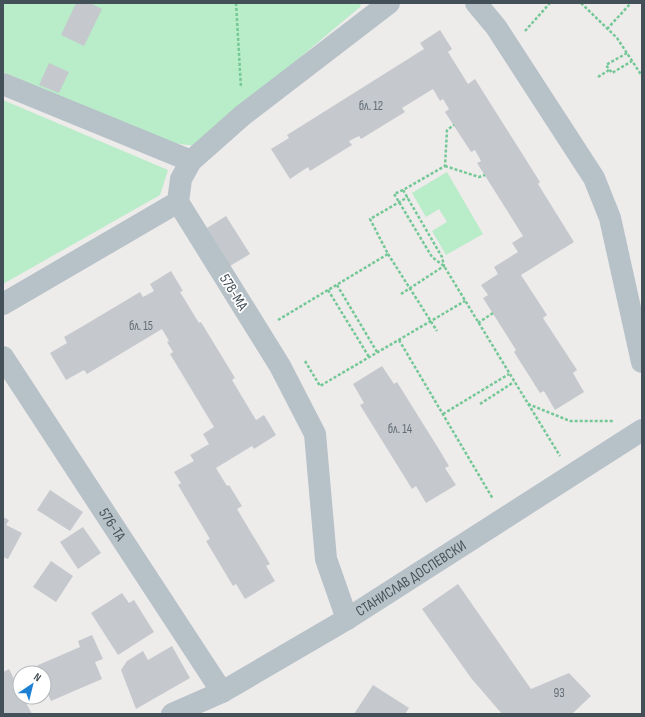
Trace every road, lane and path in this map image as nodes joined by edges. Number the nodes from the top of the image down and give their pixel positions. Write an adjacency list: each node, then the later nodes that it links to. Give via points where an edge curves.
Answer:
1 (236, 3): 15 (path)
2 (389, 3): 15 (street)
3 (476, 3): 8 (street)
4 (550, 3): 8 (path)
5 (581, 3): 7 (path)
6 (631, 3): 7 (path)
7 (607, 29): 9 (path)
8 (510, 48): 42 (street, via 594,178 610,218)
9 (627, 53): 10 (path); 11 (path, via 606,65)
10 (632, 61): 11 (path, via 612,73); 12 (path)
11 (609, 70): 13 (path)
12 (642, 76)
13 (598, 77)
14 (3, 84): 17 (street)
15 (242, 116): 17 (street)
16 (454, 125): 18 (path, via 447,130)
17 (191, 161): 22 (street, via 181,179)
18 (445, 166): 19 (path, via 479,177); 20 (path)
19 (485, 175)
20 (403, 190): 21 (path); 23 (path, via 394,194)
21 (408, 197): 23 (path); 25 (path, via 442,257)
22 (178, 202): 31 (street); 35 (street, 578-МА)
23 (399, 202): 24 (path, via 370,220); 25 (path, via 432,257)
24 (388, 254): 26 (path); 27 (path)
25 (444, 266): 27 (path); 30 (path)
26 (337, 285): 28 (path); 38 (path)
27 (410, 288): 29 (path); 33 (path)
28 (328, 290): 35 (path); 40 (path)
29 (401, 294)
30 (465, 301): 33 (path); 34 (path)
31 (3, 304)
32 (493, 313): 34 (path)
33 (430, 321): 36 (path); 37 (path)
34 (478, 323): 43 (path)
35 (258, 331): 52 (street, 578-МА, via 280,366 315,434 326,559)
36 (437, 331)
37 (399, 340): 38 (path); 47 (path)
38 (378, 352): 40 (path)
39 (3, 357): 53 (street, 576-ТА)
40 (369, 357): 41 (path, via 320,386)
41 (304, 360)
42 (642, 362)
43 (509, 374): 44 (path); 47 (path)
44 (514, 382): 45 (path); 46 (path)
45 (480, 404)
46 (528, 404): 48 (path, via 570,421); 50 (path)
47 (443, 414): 51 (path)
48 (620, 421)
49 (642, 430): 50 (street, СТАНИСЛАВ ДОСПЕВСКИ)
50 (571, 475): 51 (street, СТАНИСЛАВ ДОСПЕВСКИ)
51 (504, 518): 52 (street, СТАНИСЛАВ ДОСПЕВСКИ)
52 (347, 619): 53 (street, СТАНИСЛАВ ДОСПЕВСКИ)
53 (222, 692): 54 (street, СТАНИСЛАВ ДОСПЕВСКИ)
54 (172, 714)

